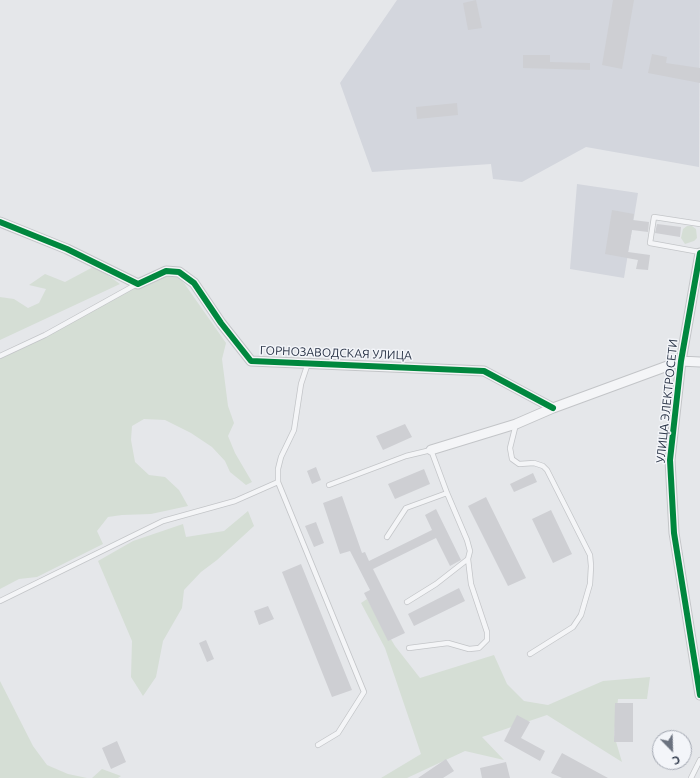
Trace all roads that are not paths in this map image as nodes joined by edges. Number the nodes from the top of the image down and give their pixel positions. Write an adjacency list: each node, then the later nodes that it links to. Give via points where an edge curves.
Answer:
1 (0, 222): 4 (street, via 67,249)
2 (700, 224): 3 (lane, via 654,217 650,243)
3 (700, 252): 6 (street, УЛИЦА ЭЛЕКТРОСЕТИ)
4 (138, 284): 5 (lane, via 45,335); 8 (street, ГОРНОЗАВОДСКАЯ УЛИЦА, via 166,271 179,272 194,283 251,361)
5 (0, 356)
6 (681, 361): 7 (street); 9 (street); 21 (street, УЛИЦА ЭЛЕКТРОСЕТИ, via 670,460 674,533)
7 (700, 362)
8 (308, 363): 9 (street, ГОРНОЗАВОДСКАЯ УЛИЦА, via 484,371); 12 (lane, via 301,384 294,430 281,457)
9 (553, 408): 10 (street)
10 (516, 424): 11 (street); 20 (lane, via 510,448 512,459 519,464 534,463 547,470 590,555 591,566 590,584 581,615 573,627)
11 (431, 450): 13 (lane, via 406,456); 14 (lane)
12 (278, 482): 17 (lane, via 235,501 163,521); 22 (lane, via 364,692 338,733)
13 (329, 485)
14 (447, 493): 15 (lane, via 406,508); 16 (lane, via 467,540 470,551)
15 (388, 537)
16 (468, 559): 18 (lane); 19 (lane, via 471,584 487,632 487,640 479,648 469,649 448,644)
17 (0, 601)
18 (407, 602)
19 (409, 648)
20 (530, 654)
21 (700, 695)
22 (318, 745)
23 (700, 760): 24 (lane)
24 (691, 778)

